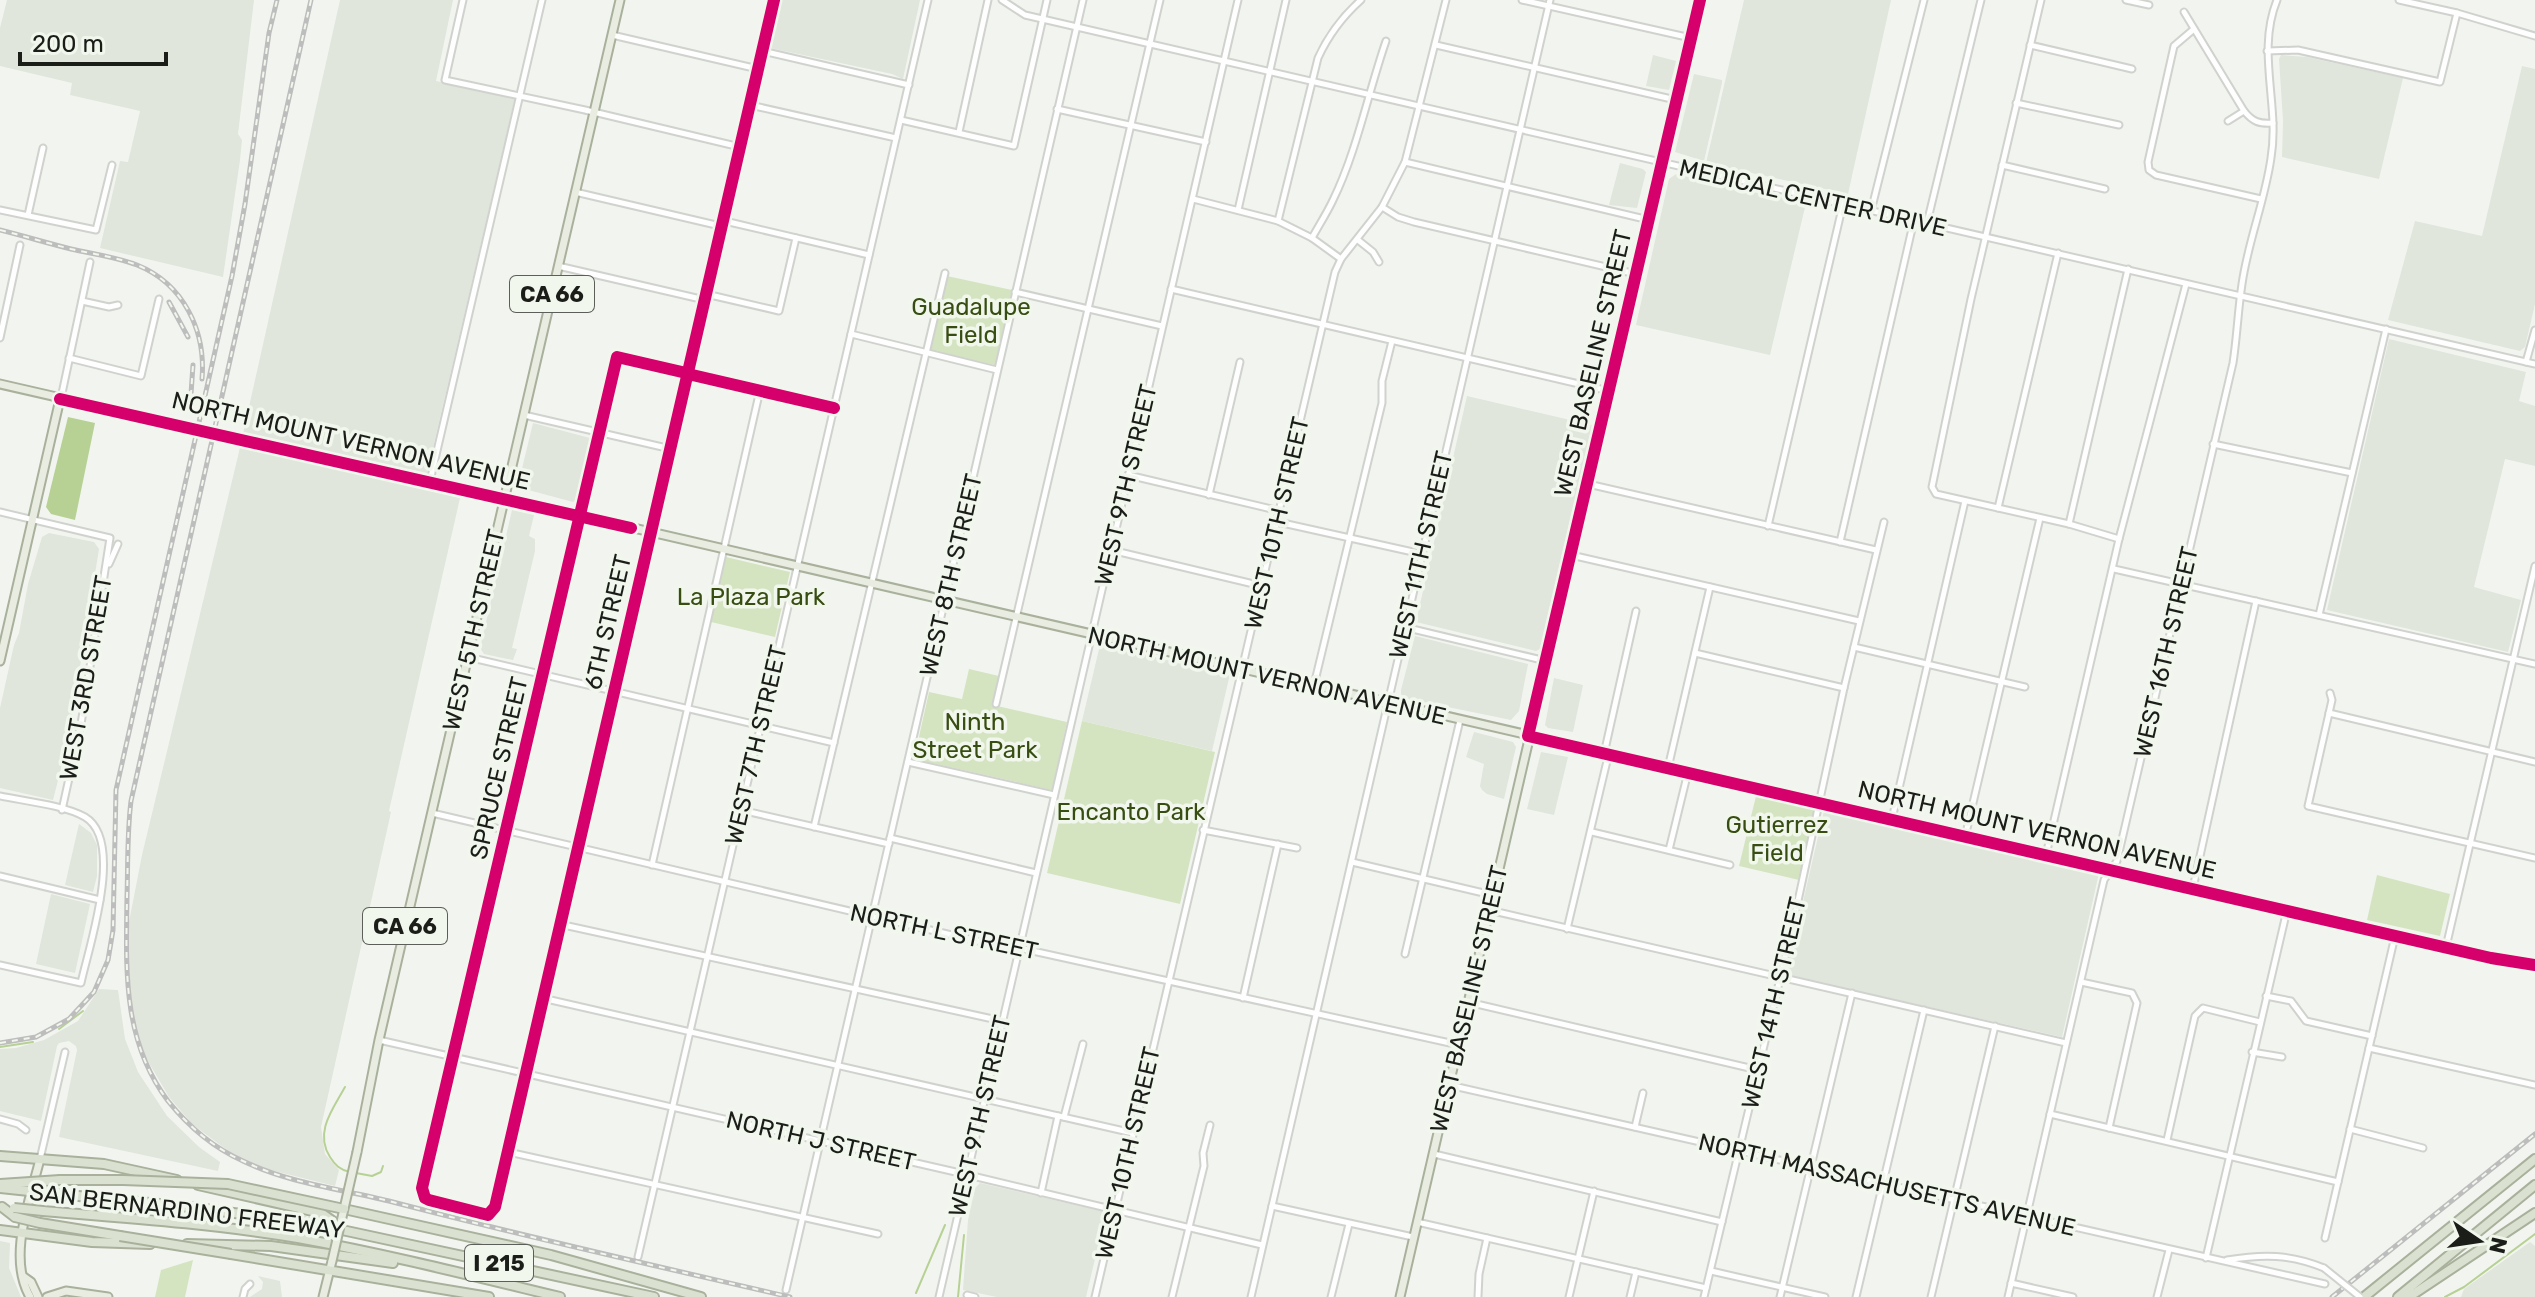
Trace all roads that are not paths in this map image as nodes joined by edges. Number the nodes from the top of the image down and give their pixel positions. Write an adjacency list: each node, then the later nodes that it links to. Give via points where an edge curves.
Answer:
1 (463, 0): 47 (street, via 445,80)
2 (542, 0): 47 (street)
3 (620, 0): 30 (main road, WEST 5TH STREET / CA 66)
4 (774, 0): 37 (street, 6TH STREET)
5 (928, 0): 45 (street, WEST 7TH STREET)
6 (988, 0): 61 (street)
7 (1002, 0): 27 (street, MEDICAL CENTER DRIVE)
8 (1047, 0): 27 (street)
9 (1083, 0): 28 (street, WEST 8TH STREET)
10 (1160, 0): 34 (street)
11 (1238, 0): 39 (street, WEST 9TH STREET)
12 (1286, 0): 43 (street)
13 (1361, 0): 44 (street, via 1329,36)
14 (1446, 0): 35 (street, WEST 10TH STREET)
15 (1522, 0): 23 (street)
16 (1700, 0): 32 (main road, WEST BASELINE STREET)
17 (1924, 0): 79 (street)
18 (1981, 0): 85 (street)
19 (2041, 0): 36 (street)
20 (2126, 0): 24 (street)
21 (2277, 0): 38 (street, WEST 16TH STREET)
22 (2399, 0): 26 (street)
23 (1550, 3): 32 (street); 40 (street, WEST 11TH STREET)
24 (2149, 5)
25 (2184, 12): 29 (street)
26 (2457, 13): 31 (street); 38 (street, via 2440,82 2298,50)
27 (1043, 19): 28 (street, MEDICAL CENTER DRIVE); 61 (street, via 1014,146)
28 (1077, 27): 34 (street, MEDICAL CENTER DRIVE); 52 (street, WEST 8TH STREET)
29 (2194, 29): 53 (street); 74 (street, via 2174,46 2149,170)
30 (612, 35): 41 (street); 54 (main road, WEST 5TH STREET / CA 66)
31 (2535, 36)
32 (1691, 38): 48 (main road, WEST BASELINE STREET)
33 (1386, 41): 46 (street)
34 (1151, 44): 39 (street, MEDICAL CENTER DRIVE); 58 (street)
35 (1436, 45): 40 (street); 51 (street, WEST 10TH STREET)
36 (2030, 45): 42 (street); 49 (street)
37 (762, 51): 41 (street, 6TH STREET); 45 (street)
38 (2267, 51): 57 (street, WEST 16TH STREET)
39 (1224, 62): 43 (street, MEDICAL CENTER DRIVE); 63 (street, WEST 9TH STREET)
40 (1534, 67): 48 (street); 60 (street, WEST 11TH STREET)
41 (758, 69): 50 (street, 6TH STREET)
42 (2132, 69)
43 (1270, 73): 44 (street, MEDICAL CENTER DRIVE); 78 (street)
44 (1312, 82): 46 (street, MEDICAL CENTER DRIVE); 83 (street)
45 (909, 85): 55 (street, WEST 7TH STREET)
46 (1367, 95): 51 (street, MEDICAL CENTER DRIVE); 88 (street, via 1334,199)
47 (519, 97): 54 (street); 136 (street)
48 (1676, 100): 67 (main road, WEST BASELINE STREET)
49 (2016, 103): 59 (street); 69 (street)
50 (750, 105): 62 (street); 64 (street, 6TH STREET)
51 (1421, 108): 60 (street, MEDICAL CENTER DRIVE); 66 (street, WEST 10TH STREET)
52 (1057, 109): 58 (street); 103 (street, WEST 8TH STREET)
53 (2244, 111): 56 (street); 57 (street, via 2252,121)
54 (593, 113): 64 (street); 72 (main road, WEST 5TH STREET / CA 66)
55 (901, 120): 61 (street); 62 (street, WEST 7TH STREET)
56 (2228, 121)
57 (2273, 123): 74 (street, WEST 16TH STREET, via 2272,157)
58 (1132, 125): 63 (street); 109 (street)
59 (2119, 125)
60 (1520, 129): 67 (street, MEDICAL CENTER DRIVE); 70 (street, WEST 11TH STREET)
61 (959, 132)
62 (896, 138): 93 (street, WEST 7TH STREET)
63 (1206, 142): 73 (street, WEST 9TH STREET)
64 (740, 147): 84 (street, 6TH STREET)
65 (43, 148): 80 (street)
66 (1405, 162): 70 (street); 76 (street, WEST 10TH STREET)
67 (1662, 164): 75 (street, MEDICAL CENTER DRIVE); 81 (main road, WEST BASELINE STREET)
68 (112, 165): 80 (street, via 96,230)
69 (2002, 165): 71 (street); 86 (street)
70 (1507, 188): 81 (street); 90 (street, WEST 11TH STREET)
71 (2105, 189)
72 (575, 192): 84 (street); 97 (main road, WEST 5TH STREET / CA 66)
73 (1193, 199): 78 (street); 102 (street, WEST 9TH STREET)
74 (2261, 199): 104 (street, WEST 16TH STREET)
75 (1843, 204): 79 (street, MEDICAL CENTER DRIVE); 150 (street)
76 (1382, 207): 89 (street, WEST 10TH STREET); 90 (street, via 1398,217)
77 (0, 210): 80 (street)
78 (1238, 210): 83 (street)
79 (1871, 211): 82 (street, MEDICAL CENTER DRIVE)
80 (28, 215)
81 (1649, 220): 100 (main road, WEST BASELINE STREET)
82 (1914, 220): 85 (street, MEDICAL CENTER DRIVE); 154 (street)
83 (1278, 221): 88 (street)
84 (722, 223): 87 (street); 105 (street, 6TH STREET)
85 (1927, 223): 86 (street, MEDICAL CENTER DRIVE)
86 (1985, 236): 92 (street, MEDICAL CENTER DRIVE); 140 (street, via 1932,487 1936,494)
87 (796, 238): 93 (street); 105 (street, via 779,311)
88 (1312, 238): 94 (street)
89 (1358, 240): 94 (street, WEST 10TH STREET); 96 (street)
90 (1494, 240): 100 (street); 119 (street, WEST 11TH STREET)
91 (20, 245): 115 (street)
92 (2058, 253): 98 (street, MEDICAL CENTER DRIVE); 141 (street)
93 (869, 255): 114 (street, WEST 7TH STREET)
94 (1341, 259): 110 (street, WEST 10TH STREET)
95 (90, 262): 107 (street)
96 (1379, 262)
97 (558, 266): 105 (street); 130 (main road, WEST 5TH STREET / CA 66)
98 (2128, 269): 101 (street, MEDICAL CENTER DRIVE); 149 (street)
99 (945, 273): 117 (street)
100 (1636, 274): 127 (main road, WEST BASELINE STREET)
101 (2186, 284): 104 (street, MEDICAL CENTER DRIVE); 153 (street)
102 (1171, 289): 110 (street); 111 (street, WEST 9TH STREET)
103 (1015, 292): 109 (street); 123 (street, WEST 8TH STREET)
104 (2241, 296): 112 (street, MEDICAL CENTER DRIVE); 132 (street, WEST 16TH STREET, via 2233,363)
105 (706, 297): 124 (street, 6TH STREET)
106 (159, 299): 118 (street, via 141,376)
107 (82, 301): 108 (street); 118 (street)
108 (118, 305)
109 (1088, 309): 111 (street); 173 (street)
110 (1323, 324): 116 (street); 142 (street, WEST 10TH STREET)
111 (1163, 326): 135 (street, WEST 9TH STREET)
112 (2386, 329): 121 (street, MEDICAL CENTER DRIVE); 134 (street)
113 (2535, 330): 121 (street)
114 (851, 334): 117 (street); 129 (street, WEST 7TH STREET)
115 (0, 338)
116 (1392, 341): 119 (street); 152 (street)
117 (927, 351): 123 (street); 165 (street)
118 (69, 358): 128 (street)
119 (1467, 358): 127 (street); 159 (street, WEST 11TH STREET)
120 (1240, 362): 138 (street)
121 (2526, 362): 122 (street, MEDICAL CENTER DRIVE)
122 (2535, 364)
123 (998, 370): 169 (street, WEST 8TH STREET)
124 (688, 374): 126 (street); 131 (street, SPRUCE STREET, via 617,357); 133 (street, 6TH STREET)
125 (0, 384): 128 (main road, NORTH MOUNT VERNON AVENUE)
126 (760, 390): 129 (street); 156 (street)
127 (1609, 391): 137 (main road, WEST BASELINE STREET)
128 (60, 399): 136 (main road, NORTH MOUNT VERNON AVENUE, bridge); 146 (main road)
129 (834, 408): 161 (street, WEST 7TH STREET)
130 (524, 415): 131 (street); 139 (main road, WEST 5TH STREET / CA 66)
131 (599, 432): 133 (street); 144 (street, SPRUCE STREET)
132 (2213, 444): 134 (street); 166 (street, WEST 16TH STREET)
133 (671, 449): 151 (street, 6TH STREET)
134 (2352, 473): 172 (street)
135 (1128, 475): 138 (street); 157 (street, WEST 9TH STREET)
136 (430, 481): 139 (main road, NORTH MOUNT VERNON AVENUE)
137 (1587, 483): 150 (street); 160 (main road, WEST BASELINE STREET)
138 (1209, 495): 142 (street)
139 (505, 498): 144 (main road, NORTH MOUNT VERNON AVENUE); 180 (main road, WEST 5TH STREET / CA 66)
140 (1965, 501): 141 (street); 184 (street)
141 (1998, 508): 145 (street)
142 (1280, 511): 147 (street, WEST 10TH STREET)
143 (0, 512): 146 (street)
144 (580, 515): 151 (main road, NORTH MOUNT VERNON AVENUE); 187 (street, SPRUCE STREET)
145 (2040, 518): 149 (street); 188 (street)
146 (34, 520): 163 (street, WEST 3RD STREET, via 110,538); 176 (main road)
147 (1278, 522): 152 (street); 167 (street, WEST 10TH STREET)
148 (1884, 522): 158 (street, WEST 14TH STREET)
149 (2069, 524): 153 (street)
150 (1768, 526): 154 (street)
151 (652, 532): 156 (main road, NORTH MOUNT VERNON AVENUE); 192 (street, 6TH STREET)
152 (1350, 538): 159 (street); 189 (street)
153 (2119, 539): 164 (street)
154 (1840, 542): 158 (street)
155 (118, 544): 163 (street)
156 (723, 549): 161 (main road, NORTH MOUNT VERNON AVENUE); 196 (street)
157 (1111, 550): 167 (street); 177 (street, WEST 9TH STREET)
158 (1876, 550): 174 (street, WEST 14TH STREET)
159 (1422, 554): 175 (street, WEST 11TH STREET)
160 (1570, 554): 168 (street); 183 (main road, WEST BASELINE STREET)
161 (798, 566): 165 (main road, NORTH MOUNT VERNON AVENUE); 199 (street, WEST 7TH STREET)
162 (2535, 566): 181 (street)
163 (106, 568): 211 (street, WEST 3RD STREET)
164 (2114, 569): 166 (street); 226 (street)
165 (871, 583): 169 (main road, NORTH MOUNT VERNON AVENUE); 201 (street)
166 (2182, 584): 170 (street); 231 (street, WEST 16TH STREET)
167 (1262, 586): 186 (street, WEST 10TH STREET)
168 (1710, 587): 174 (street); 179 (street)
169 (944, 601): 173 (main road, NORTH MOUNT VERNON AVENUE); 204 (street, WEST 8TH STREET)
170 (2256, 601): 172 (street); 236 (street)
171 (1636, 611): 203 (street)
172 (2319, 615): 181 (street)
173 (1017, 618): 177 (main road, NORTH MOUNT VERNON AVENUE); 195 (street)
174 (1859, 621): 178 (street, WEST 14TH STREET)
175 (1404, 627): 183 (street); 194 (street, WEST 11TH STREET)
176 (3, 635): 182 (main road)
177 (1091, 635): 186 (main road, NORTH MOUNT VERNON AVENUE); 208 (street, WEST 9TH STREET)
178 (1854, 647): 184 (street); 191 (street, WEST 14TH STREET)
179 (1695, 653): 191 (street); 206 (street)
180 (468, 657): 187 (street); 213 (main road, WEST 5TH STREET / CA 66)
181 (2512, 658): 185 (street); 202 (street)
182 (0, 661)
183 (1546, 661): 200 (main road, WEST BASELINE STREET)
184 (1927, 664): 188 (street); 214 (street)
185 (2535, 664)
186 (1241, 670): 189 (main road, NORTH MOUNT VERNON AVENUE); 216 (street, WEST 10TH STREET)
187 (543, 675): 192 (street); 217 (street, SPRUCE STREET)
188 (2001, 682): 190 (street); 219 (street)
189 (1313, 686): 194 (main road, NORTH MOUNT VERNON AVENUE)
190 (2025, 687)
191 (1844, 688): 210 (street, WEST 14TH STREET)
192 (615, 692): 196 (street); 223 (street, 6TH STREET)
193 (2330, 693): 197 (street)
194 (1386, 703): 198 (main road, NORTH MOUNT VERNON AVENUE); 228 (street, WEST 11TH STREET)
195 (996, 704)
196 (687, 708): 199 (street); 229 (street)
197 (2329, 713): 202 (street); 221 (street, via 2308,806)
198 (1460, 720): 200 (main road, NORTH MOUNT VERNON AVENUE); 234 (street)
199 (760, 725): 201 (street); 212 (street, WEST 7TH STREET)
200 (1528, 736): 203 (main road, NORTH MOUNT VERNON AVENUE); 237 (main road, WEST BASELINE STREET)
201 (834, 743): 215 (street)
202 (2491, 752): 205 (street); 221 (street)
203 (1607, 753): 206 (main road, NORTH MOUNT VERNON AVENUE); 218 (street)
204 (908, 762): 208 (street); 220 (street, WEST 8TH STREET)
205 (2535, 762)
206 (1668, 768): 207 (main road, NORTH MOUNT VERNON AVENUE)
207 (1688, 772): 210 (main road, NORTH MOUNT VERNON AVENUE); 225 (street)
208 (1054, 795): 232 (street, WEST 9TH STREET)
209 (0, 796): 211 (street)
210 (1819, 803): 214 (main road, NORTH MOUNT VERNON AVENUE); 251 (street, WEST 14TH STREET)
211 (62, 810): 238 (street, WEST 3RD STREET, via 87,818 98,829 104,853)
212 (741, 810): 215 (street); 235 (street, WEST 7TH STREET)
213 (432, 813): 217 (street, NORTH L STREET); 267 (main road, WEST 5TH STREET / CA 66)
214 (1892, 819): 219 (main road, NORTH MOUNT VERNON AVENUE)
215 (814, 827): 220 (street)
216 (1203, 830): 222 (street); 252 (street, WEST 10TH STREET)
217 (506, 831): 223 (street, NORTH L STREET); 274 (street, SPRUCE STREET)
218 (1592, 832): 225 (street); 243 (street)
219 (1965, 838): 226 (main road, NORTH MOUNT VERNON AVENUE)
220 (890, 841): 232 (street); 241 (street, WEST 8TH STREET)
221 (2470, 843): 227 (street); 245 (street)
222 (1278, 844): 224 (street); 258 (street)
223 (576, 848): 229 (street, NORTH L STREET); 242 (street, 6TH STREET)
224 (1297, 848)
225 (1669, 850): 230 (street)
226 (2046, 856): 231 (main road, NORTH MOUNT VERNON AVENUE)
227 (2535, 858)
228 (1352, 862): 234 (street); 261 (street, WEST 11TH STREET)
229 (652, 865): 235 (street, NORTH L STREET)
230 (1730, 865)
231 (2111, 869): 236 (main road, NORTH MOUNT VERNON AVENUE); 253 (street, WEST 16TH STREET)
232 (1036, 873): 246 (street, WEST 9TH STREET)
233 (0, 876): 238 (street)
234 (1422, 879): 237 (street); 247 (street)
235 (724, 882): 241 (street, NORTH L STREET); 248 (street, WEST 7TH STREET)
236 (2193, 888): 240 (main road, NORTH MOUNT VERNON AVENUE)
237 (1492, 895): 239 (main road, WEST BASELINE STREET)
238 (100, 900): 249 (street, WEST 3RD STREET, via 81,983)
239 (1488, 910): 243 (street); 259 (main road, WEST BASELINE STREET)
240 (2287, 910): 244 (main road, NORTH MOUNT VERNON AVENUE); 256 (street)
241 (872, 916): 246 (street, NORTH L STREET); 254 (street, WEST 8TH STREET)
242 (559, 924): 248 (street); 257 (street, 6TH STREET)
243 (1567, 929): 251 (street)
244 (2395, 936): 245 (main road, NORTH MOUNT VERNON AVENUE); 266 (street)
245 (2446, 947): 250 (main road, NORTH MOUNT VERNON AVENUE)
246 (1019, 948): 252 (street, NORTH L STREET); 262 (street, WEST 9TH STREET)
247 (1405, 954)
248 (707, 957): 254 (street); 265 (street, WEST 7TH STREET)
249 (0, 965)
250 (2535, 967)
251 (1780, 977): 255 (street); 277 (street, WEST 14TH STREET)
252 (1168, 982): 258 (street, NORTH L STREET); 292 (street, WEST 10TH STREET)
253 (2081, 982): 268 (street, WEST 16TH STREET); 289 (street, via 2132,993 2137,1003)
254 (855, 990): 262 (street); 276 (street, WEST 8TH STREET)
255 (1852, 993): 260 (street); 303 (street)
256 (2266, 996): 263 (street); 266 (street, via 2291,1001 2306,1021)
257 (542, 998): 265 (street); 278 (street, 6TH STREET)
258 (1243, 998): 261 (street, NORTH L STREET)
259 (1468, 1002): 270 (main road, WEST BASELINE STREET); 277 (street)
260 (1924, 1010): 264 (street); 306 (street)
261 (1316, 1014): 270 (street, NORTH L STREET); 313 (street, WEST 11TH STREET)
262 (1002, 1021): 282 (street, WEST 9TH STREET)
263 (2260, 1022): 273 (street); 293 (street, via 2203,1008 2195,1016)
264 (1995, 1026): 268 (street); 312 (street)
265 (690, 1032): 276 (street); 283 (street, WEST 7TH STREET)
266 (2372, 1036): 271 (street)
267 (379, 1040): 274 (street, NORTH J STREET); 316 (main road, WEST 5TH STREET / CA 66, bridge)
268 (2066, 1043): 284 (street, WEST 16TH STREET)
269 (1083, 1044): 285 (street)
270 (1459, 1045): 279 (main road, WEST BASELINE STREET)
271 (2369, 1048): 280 (street); 290 (street)
272 (65, 1052): 301 (street)
273 (2252, 1052): 275 (street); 299 (street)
274 (454, 1057): 278 (street, NORTH J STREET); 315 (street, SPRUCE STREET, via 423,1194 488,1215)
275 (2282, 1057)
276 (838, 1065): 282 (street); 294 (street, WEST 8TH STREET)
277 (1758, 1070): 296 (street, WEST 14TH STREET)
278 (525, 1074): 283 (street, NORTH J STREET); 297 (street, 6TH STREET)
279 (1449, 1085): 288 (street, NORTH MASSACHUSETTS AVENUE); 298 (main road, WEST BASELINE STREET)
280 (2535, 1085)
281 (1643, 1093): 288 (street)
282 (984, 1099): 285 (street); 304 (street, WEST 9TH STREET)
283 (672, 1108): 294 (street, NORTH J STREET); 307 (street, WEST 7TH STREET)
284 (2050, 1114): 289 (street); 321 (street, WEST 16TH STREET)
285 (1061, 1116): 292 (street); 311 (street)
286 (0, 1119): 291 (street)
287 (1210, 1125): 326 (street)
288 (1635, 1127): 296 (street, NORTH MASSACHUSETTS AVENUE)
289 (2109, 1128): 293 (street)
290 (2350, 1129): 295 (street); 305 (street)
291 (26, 1130)
292 (1133, 1133): 317 (street, WEST 10TH STREET)
293 (2167, 1140): 299 (street)
294 (820, 1141): 304 (street, NORTH J STREET); 320 (street, WEST 8TH STREET)
295 (2423, 1148)
296 (1739, 1151): 303 (street, NORTH MASSACHUSETTS AVENUE); 323 (street, WEST 14TH STREET)
297 (508, 1152): 307 (street); 315 (street, 6TH STREET)
298 (1434, 1154): 310 (street); 322 (main road, WEST BASELINE STREET)
299 (2229, 1155): 305 (street); 336 (street)
300 (0, 1156): 301 (highway)
301 (40, 1159): 325 (highway, via 144,1172 321,1213); 328 (main road)
302 (2535, 1159): 379 (highway)
303 (1810, 1168): 306 (street, NORTH MASSACHUSETTS AVENUE); 347 (street)
304 (967, 1175): 311 (street, NORTH J STREET); 361 (street, WEST 9TH STREET)
305 (2338, 1182): 332 (street)
306 (1882, 1184): 312 (street, NORTH MASSACHUSETTS AVENUE); 374 (street)
307 (655, 1185): 320 (street); 335 (street, WEST 7TH STREET)
308 (2535, 1185): 380 (highway)
309 (0, 1186): 316 (highway, bridge, via 60,1180 228,1184); 325 (highway, SAN BERNARDINO FREEWAY / I 215, bridge)
310 (1594, 1191): 323 (street); 337 (street)
311 (1041, 1193): 317 (street, NORTH J STREET)
312 (1954, 1200): 321 (street, NORTH MASSACHUSETTS AVENUE); 375 (street)
313 (1272, 1206): 324 (street); 333 (street, WEST 11TH STREET)
314 (1, 1207): 318 (highway, SAN BERNARDINO FREEWAY / I 215)
315 (495, 1207)
316 (344, 1209): 339 (main road, WEST 5TH STREET / CA 66, bridge); 360 (highway, via 575,1261)
317 (1115, 1210): 326 (street, NORTH J STREET); 363 (street, WEST 10TH STREET)
318 (15, 1212): 339 (highway, bridge, via 91,1232); 342 (highway, SAN BERNARDINO FREEWAY / I 215, bridge, via 202,1225 296,1238)
319 (2535, 1213): 381 (highway)
320 (803, 1217): 329 (street); 349 (street, WEST 8TH STREET)
321 (2027, 1218): 334 (street, NORTH MASSACHUSETTS AVENUE); 344 (street, WEST 16TH STREET)
322 (1417, 1222): 330 (main road, WEST BASELINE STREET); 331 (street)
323 (1722, 1222): 340 (street, WEST 14TH STREET)
324 (1349, 1224): 330 (street); 366 (street)
325 (344, 1229): 359 (highway, SAN BERNARDINO FREEWAY / I 215)
326 (1188, 1229): 333 (street, NORTH J STREET); 364 (street)
327 (0, 1230): 328 (highway)
328 (23, 1233): 342 (highway, via 120,1243 289,1247); 343 (main road)
329 (878, 1234)
330 (1413, 1237): 367 (main road, WEST BASELINE STREET)
331 (1487, 1238): 337 (street); 368 (street)
332 (2325, 1238)
333 (1262, 1245): 365 (street, WEST 11TH STREET)
334 (2169, 1250): 336 (street, NORTH MASSACHUSETTS AVENUE); 378 (street)
335 (638, 1257)
336 (2206, 1258): 338 (street, NORTH MASSACHUSETTS AVENUE)
337 (1578, 1259): 341 (street); 369 (street)
338 (2222, 1261): 346 (street, NORTH MASSACHUSETTS AVENUE); 379 (street, bridge, via 2274,1254 2296,1257 2324,1268)
339 (331, 1266): 356 (main road, WEST 5TH STREET); 357 (highway)
340 (1711, 1271): 347 (street); 348 (street, WEST 14TH STREET)
341 (1636, 1272): 348 (street); 370 (street)
342 (461, 1273): 358 (highway, SAN BERNARDINO FREEWAY / I 215)
343 (24, 1277): 351 (main road); 352 (main road)
344 (2011, 1283): 376 (street, WEST 16TH STREET); 377 (street)
345 (250, 1284): 355 (street)
346 (2325, 1284)
347 (1782, 1287): 372 (street); 373 (street)
348 (1706, 1288): 371 (street, WEST 14TH STREET)
349 (786, 1290)
350 (967, 1295): 362 (street)
351 (30, 1297)
352 (38, 1297)
353 (47, 1297): 354 (main road, via 66,1291)
354 (108, 1297)
355 (243, 1297)
356 (323, 1297)
357 (489, 1297)
358 (560, 1297)
359 (654, 1297)
360 (701, 1297)
361 (939, 1297)
362 (975, 1297)
363 (1095, 1297)
364 (1172, 1297)
365 (1251, 1297)
366 (1331, 1297)
367 (1400, 1297)
368 (1478, 1297)
369 (1569, 1297)
370 (1630, 1297)
371 (1704, 1297)
372 (1780, 1297)
373 (1825, 1297)
374 (1856, 1297)
375 (1931, 1297)
376 (2008, 1297)
377 (2073, 1297)
378 (2157, 1297)
379 (2362, 1297)
380 (2398, 1297)
381 (2404, 1297)

